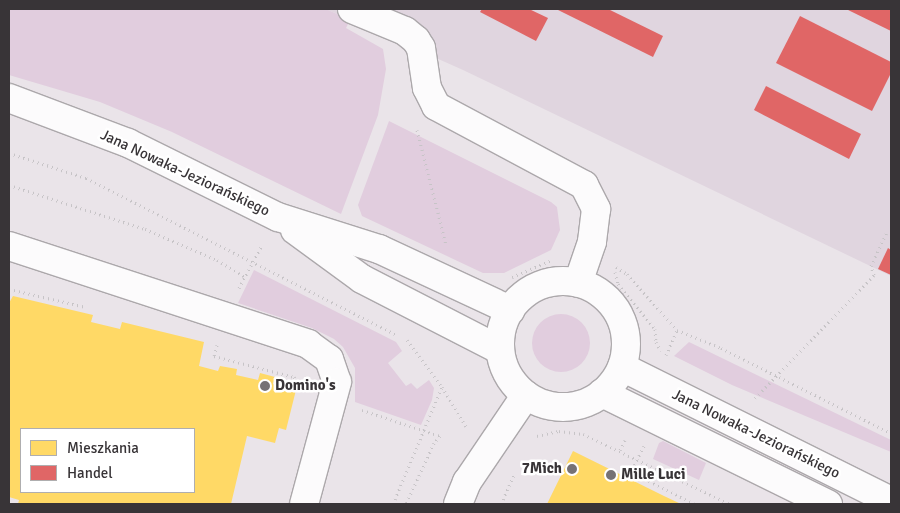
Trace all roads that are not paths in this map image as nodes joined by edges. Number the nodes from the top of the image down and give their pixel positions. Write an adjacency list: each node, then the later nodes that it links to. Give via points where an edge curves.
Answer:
1 (352, 9): 5 (street, via 406,31 421,48 427,88 436,106 584,185 596,209 592,242)
2 (9, 98): 3 (street, Jana Nowaka-Jeziorańskiego, via 128,143)
3 (278, 217): 6 (street, Jana Nowaka-Jeziorańskiego, via 379,249); 7 (street, Jana Nowaka-Jeziorańskiego, via 362,279)
4 (9, 246): 12 (street, via 308,344 329,359 337,382)
5 (578, 283): 6 (street, via 559,281 540,285 523,295); 8 (street, via 602,295 619,315 625,332)
6 (510, 310): 7 (street, via 502,329)
7 (500, 350): 10 (street, via 504,367 513,383)
8 (622, 367): 9 (street); 11 (street, Jana Nowaka-Jeziorańskiego)
9 (602, 394): 10 (street, via 588,402 556,407); 14 (street, Jana Nowaka-Jeziorańskiego)
10 (526, 395): 13 (street, via 492,444)
11 (891, 501)
12 (304, 504)
13 (458, 504)
14 (828, 504)

